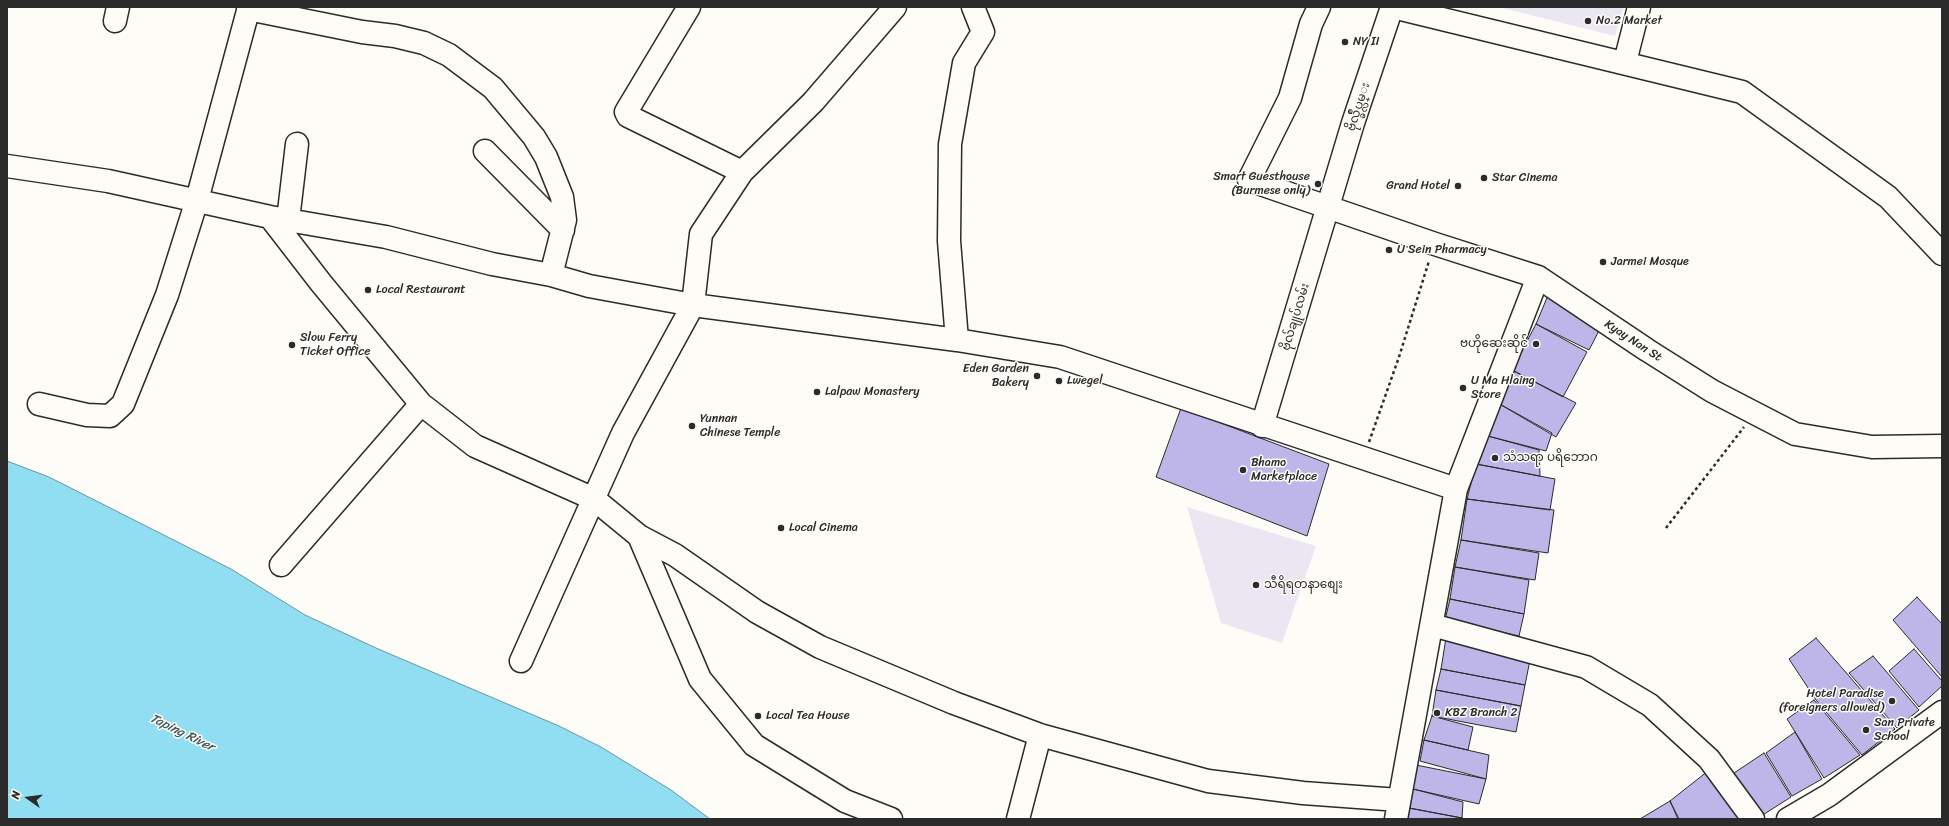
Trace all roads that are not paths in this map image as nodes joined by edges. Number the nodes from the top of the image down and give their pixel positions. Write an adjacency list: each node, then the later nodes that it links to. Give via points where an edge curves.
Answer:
1 (689, 7): 12 (street, via 626,112 628,116)
2 (895, 7): 12 (street, via 813,102)
3 (973, 7): 21 (street, via 983,32 964,63 950,144 948,241)
4 (1319, 7): 14 (street, Kyay Nan St, via 1311,24 1290,98 1249,180)
5 (1392, 7): 8 (street); 14 (street, ဗိုလ္ခ်ဳပ္လမ္း, via 1353,123)
6 (1639, 7): 8 (street)
7 (248, 8): 13 (street); 16 (street, via 362,32 395,36 424,43 449,55 493,88 534,137 546,157 562,196 565,220)
8 (1625, 62): 17 (street, via 1742,92 1888,198)
9 (296, 144): 15 (street)
10 (485, 151): 16 (street)
11 (7, 166): 13 (street, via 108,181)
12 (742, 172): 20 (street, via 701,234)
13 (198, 200): 15 (street); 22 (street, via 167,295 123,404 110,416 86,415)
14 (1329, 207): 19 (street, Kyay Nan St); 24 (street, ဗိုလ်ချုပ်လမ်း)
15 (279, 218): 18 (street, via 386,237 492,264); 23 (street, via 321,283)
16 (563, 230): 18 (street)
17 (1942, 254)
18 (551, 275): 20 (street, via 589,286)
19 (1538, 278): 25 (street, Kyay Nan St, via 1712,391 1795,434 1872,447); 26 (street)
20 (693, 305): 21 (street); 27 (street, via 623,433)
21 (957, 340): 24 (street, via 1060,357)
22 (39, 404)
23 (421, 404): 27 (street, via 475,446); 29 (street)
24 (1262, 426): 26 (street)
25 (1942, 446)
26 (1456, 489): 30 (street)
27 (594, 499): 28 (street); 31 (street)
28 (639, 536): 33 (street, via 675,555 757,612 820,647 954,703); 35 (street, via 700,679 754,745 845,801)
29 (281, 565)
30 (1432, 625): 34 (street); 37 (street, via 1586,667 1644,702 1709,759)
31 (521, 661)
32 (1942, 712): 38 (street, via 1829,795)
33 (1040, 735): 34 (street, via 1208,781 1303,793); 36 (street)
34 (1398, 810)
35 (891, 819)
36 (1018, 819)
37 (1753, 819)
38 (1788, 819)

